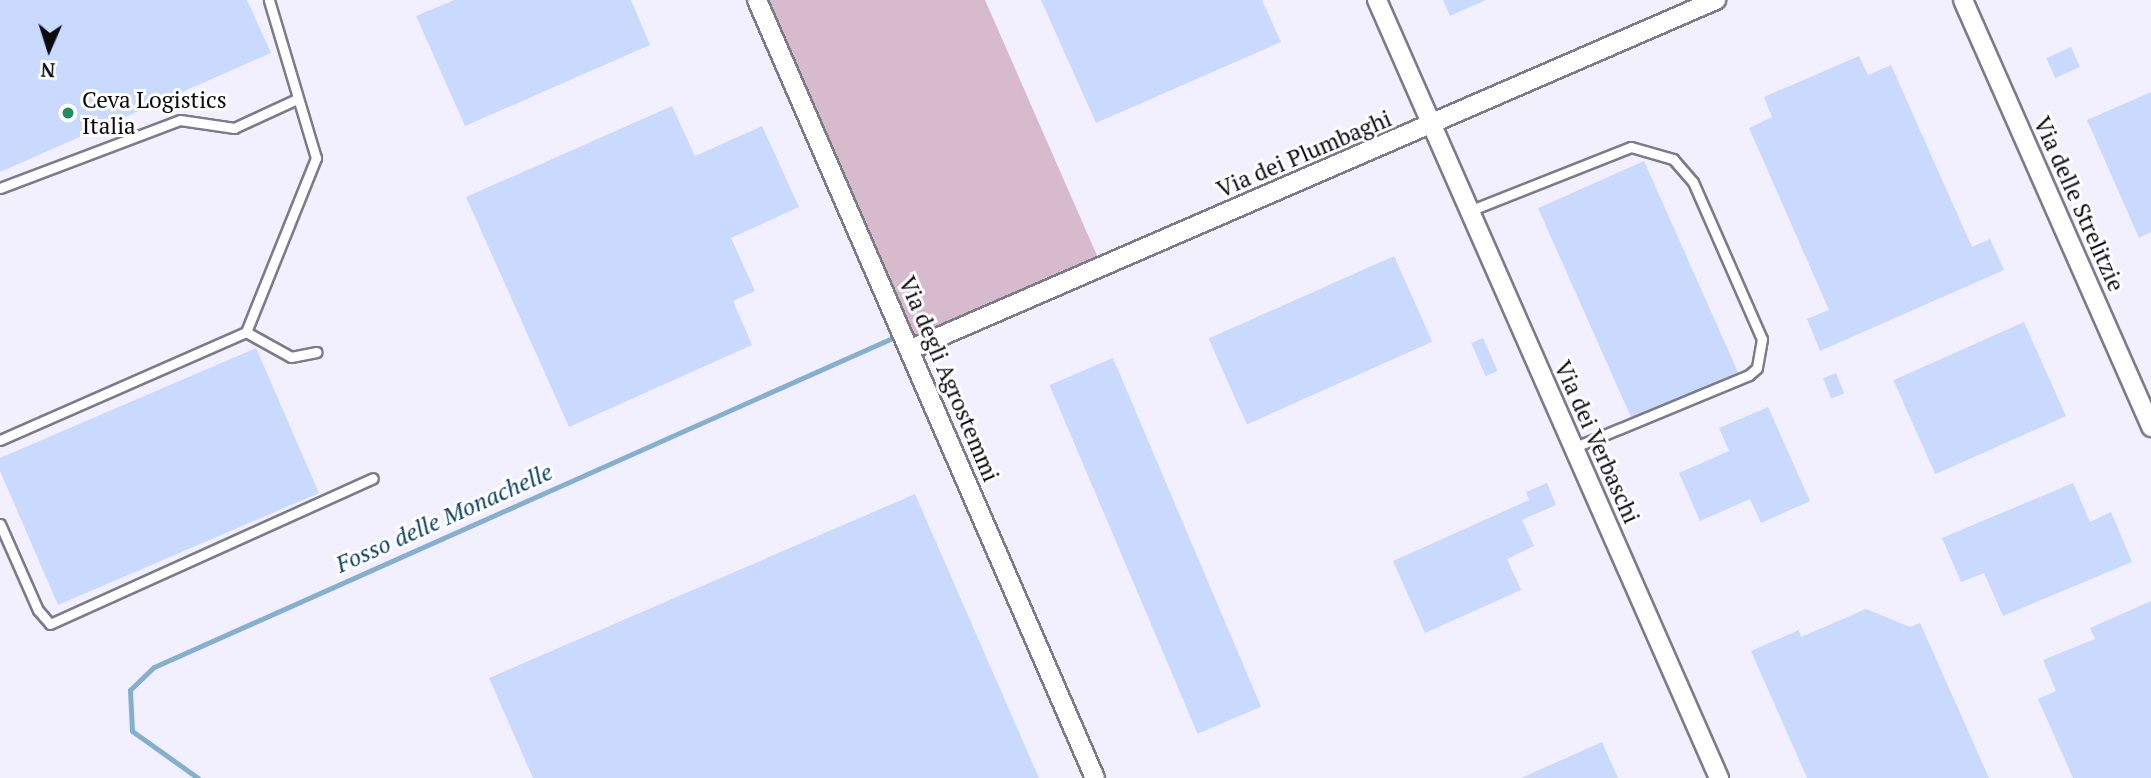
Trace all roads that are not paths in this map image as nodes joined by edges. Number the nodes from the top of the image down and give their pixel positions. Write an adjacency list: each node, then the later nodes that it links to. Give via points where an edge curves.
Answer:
1 (269, 0): 6 (lane)
2 (757, 0): 11 (street, Via degli Agrostemmi)
3 (1377, 0): 7 (street, Via dei Verbaschi)
4 (1716, 0): 7 (street, Via dei Plumbaghi)
5 (1963, 0): 13 (street, Via delle Strelitzie)
6 (297, 99): 8 (lane, via 234,128 180,120); 10 (lane, via 316,158)
7 (1431, 126): 9 (street, Via dei Verbaschi); 11 (street, Via dei Plumbaghi)
8 (0, 188)
9 (1469, 211): 15 (street, Via dei Verbaschi); 15 (lane, via 1631,147 1673,159 1693,182 1762,339 1757,368 1749,375)
10 (246, 332): 12 (lane, via 291,357); 14 (lane)
11 (909, 350): 18 (street, Via degli Agrostemmi)
12 (317, 352)
13 (2151, 427)
14 (0, 440)
15 (1573, 448): 19 (street, Via dei Verbaschi)
16 (373, 478): 17 (lane, via 50,624 38,610)
17 (0, 524)
18 (1095, 778)
19 (1719, 778)

